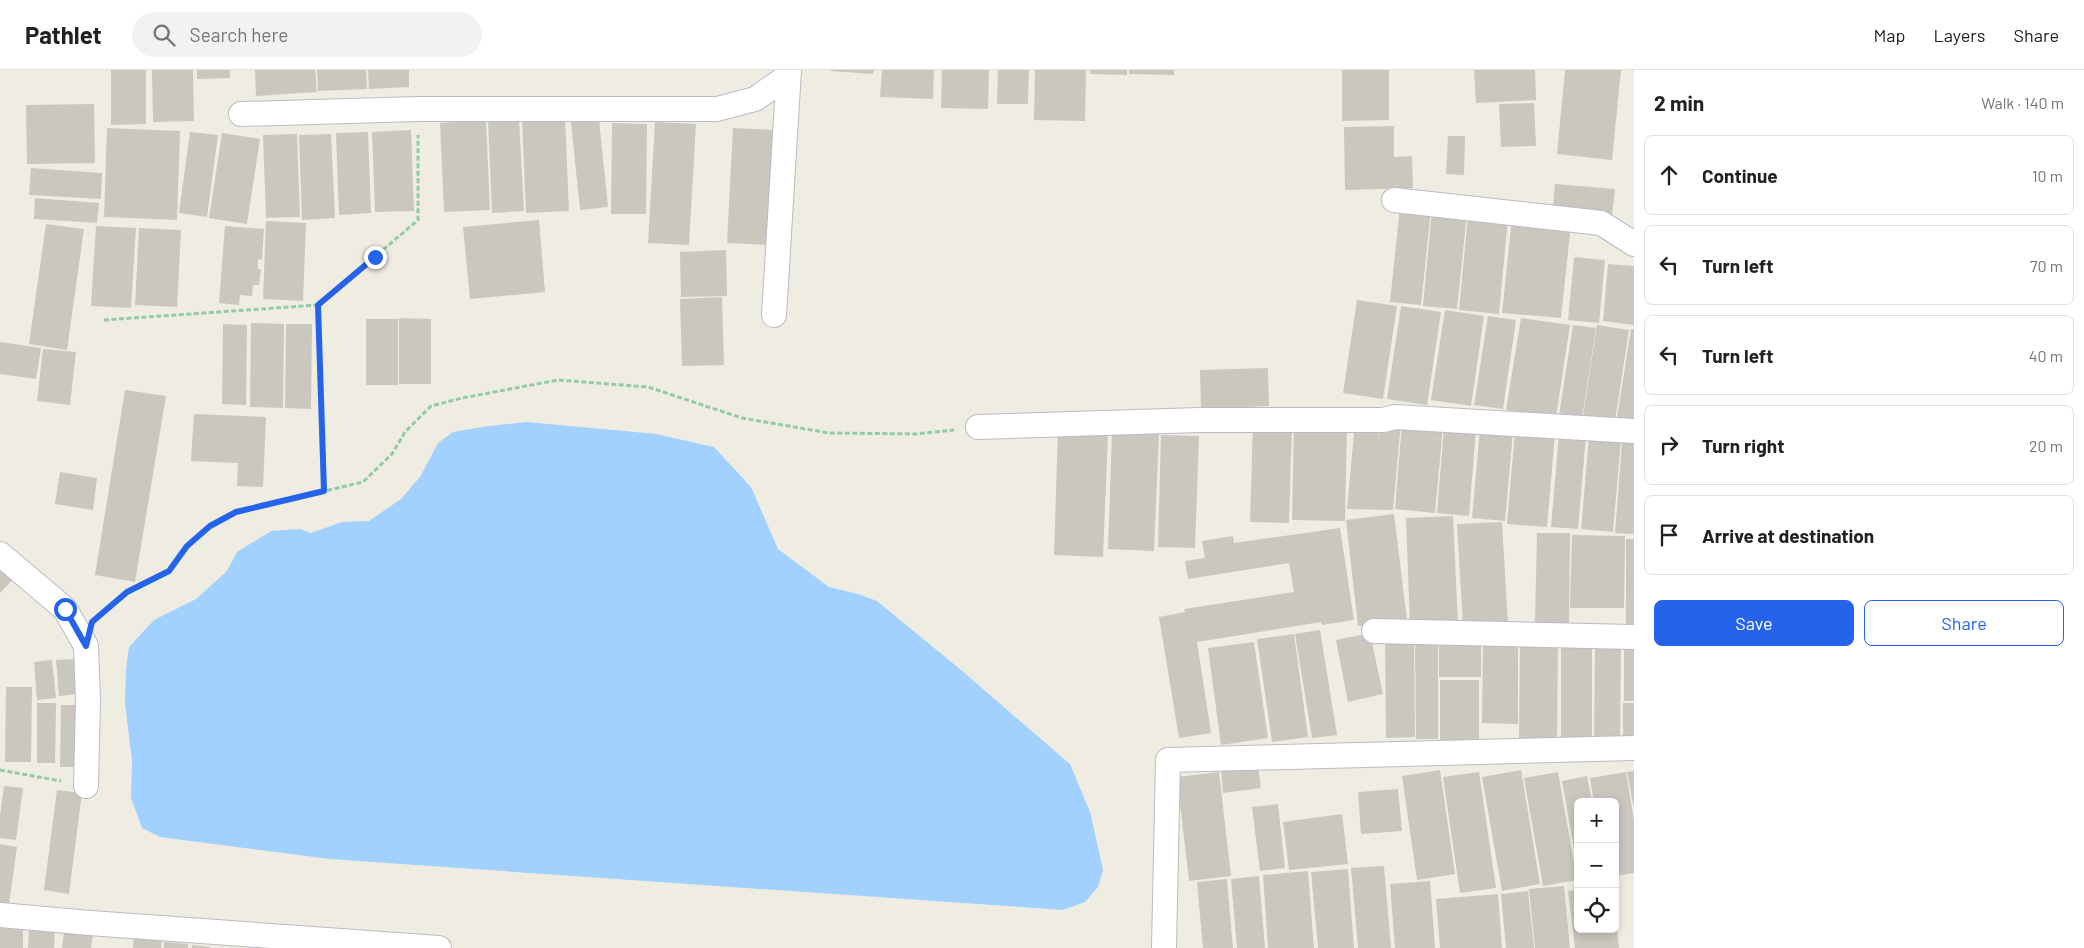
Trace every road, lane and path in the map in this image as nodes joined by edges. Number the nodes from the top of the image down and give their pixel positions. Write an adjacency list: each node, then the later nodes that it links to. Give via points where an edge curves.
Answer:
1 (789, 73): 2 (street, via 755,99 717,109); 7 (street)
2 (418, 109): 3 (street); 6 (path, via 418,220)
3 (241, 114)
4 (1394, 200): 5 (street, via 1601,223)
5 (1634, 244)
6 (318, 305): 8 (path); 11 (path)
7 (774, 315)
8 (104, 320)
9 (978, 427): 10 (street, via 1199,420 1383,420 1395,417); 11 (path, via 916,434 829,433 742,418 648,387 558,380 431,406 405,432 392,454 363,482)
10 (1634, 431)
11 (324, 491): 15 (path, via 236,512 210,526 187,546 169,571 127,592 92,622)
12 (0, 554): 15 (street, via 65,609)
13 (1374, 631): 14 (street)
14 (1634, 637)
15 (86, 646): 18 (street)
16 (1634, 748): 21 (street, via 1168,760)
17 (0, 770): 18 (path)
18 (86, 786)
19 (0, 915): 20 (street)
20 (439, 948)
21 (1164, 948)

